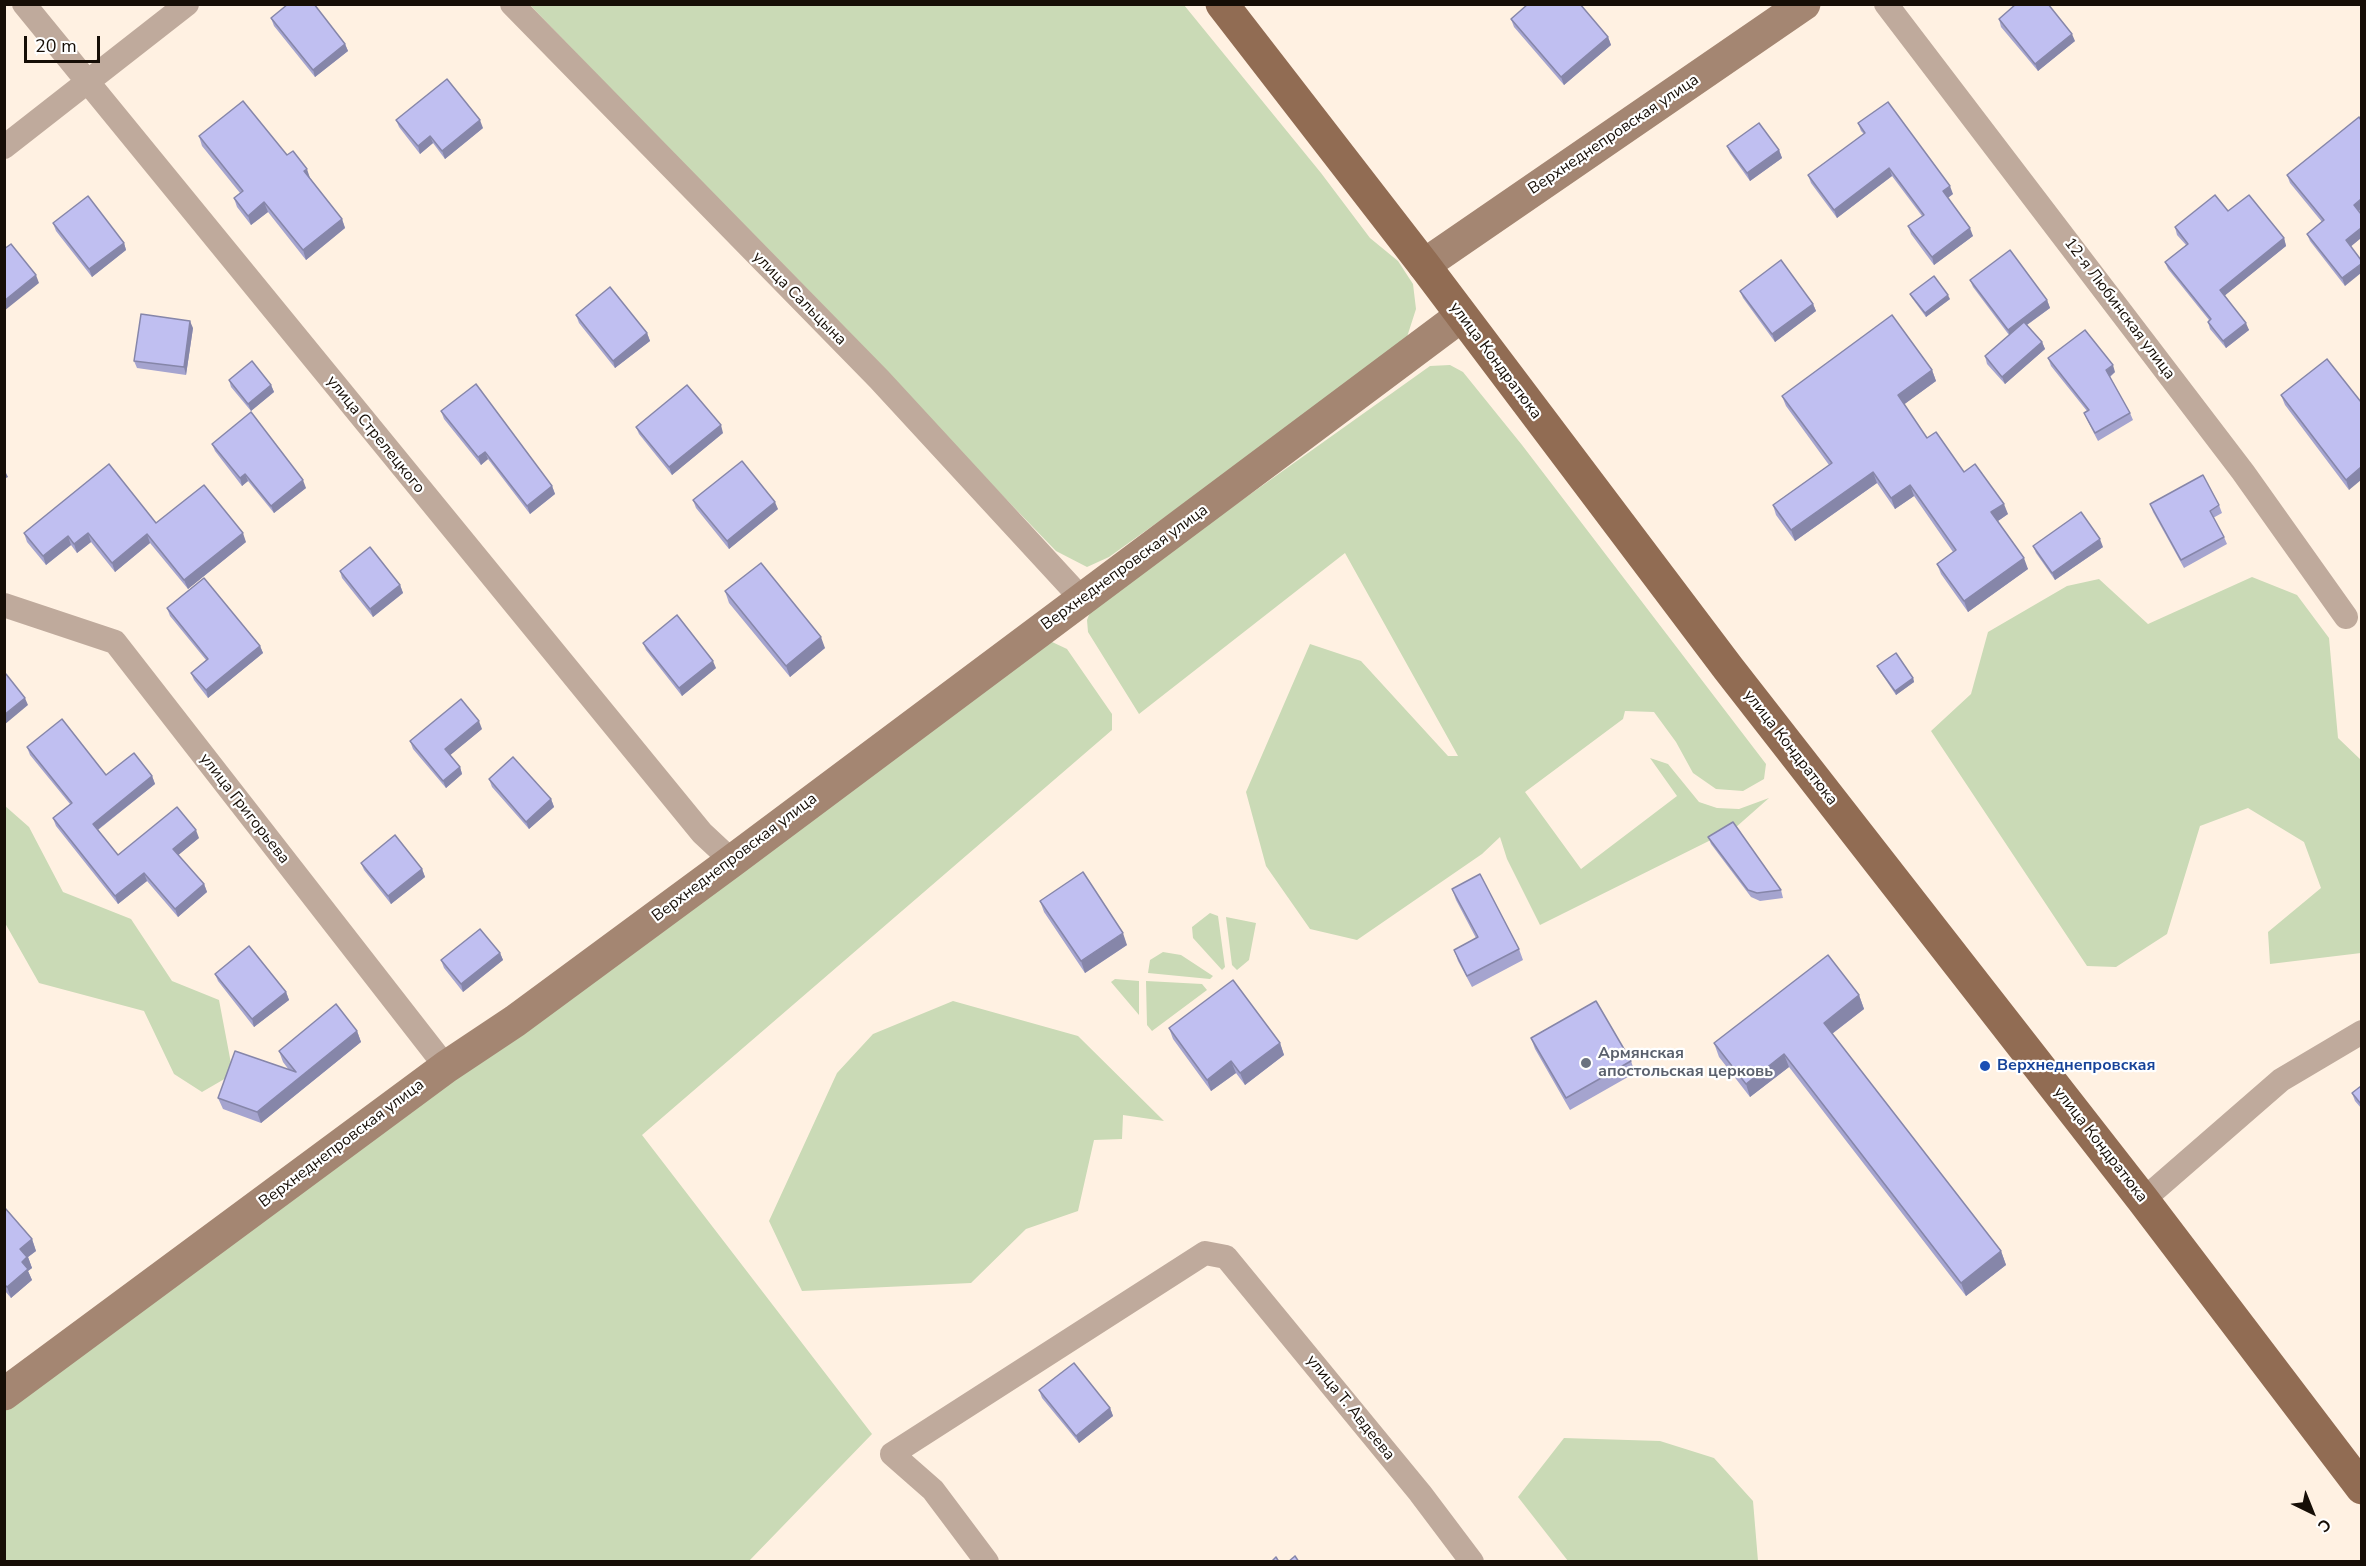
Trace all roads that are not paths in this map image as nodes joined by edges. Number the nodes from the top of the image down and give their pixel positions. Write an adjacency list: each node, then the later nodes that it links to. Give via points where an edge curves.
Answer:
1 (24, 4): 7 (street, улица Стрелецкого)
2 (188, 4): 7 (street)
3 (512, 4): 11 (street, улица Сальцына, via 879,379)
4 (1222, 4): 9 (main road, улица Кондратюка)
5 (1804, 4): 9 (street, Верхнеднепровская улица)
6 (1886, 4): 13 (street, 12-я Любинская улица, via 2243,472)
7 (87, 84): 8 (street); 14 (street, улица Стрелецкого, via 694,824)
8 (4, 147)
9 (1424, 265): 10 (main road, улица Кондратюка)
10 (1461, 316): 11 (street, Верхнеднепровская улица, via 1209,507); 17 (main road, улица Кондратюка, via 1749,695)
11 (1081, 598): 14 (street, Верхнеднепровская улица)
12 (4, 605): 16 (street, улица Григорьева, via 115,642)
13 (2346, 618)
14 (732, 861): 16 (street, Верхнеднепровская улица, via 515,1021)
15 (2361, 1032): 17 (street, via 2281,1080)
16 (446, 1067): 18 (street, Верхнеднепровская улица)
17 (2143, 1200): 19 (main road, улица Кондратюка)
18 (4, 1394)
19 (2361, 1488)
20 (987, 1562): 21 (street, улица Т. Авдеева, via 933,1490 892,1454 1205,1253 1226,1257)
21 (1472, 1562)

